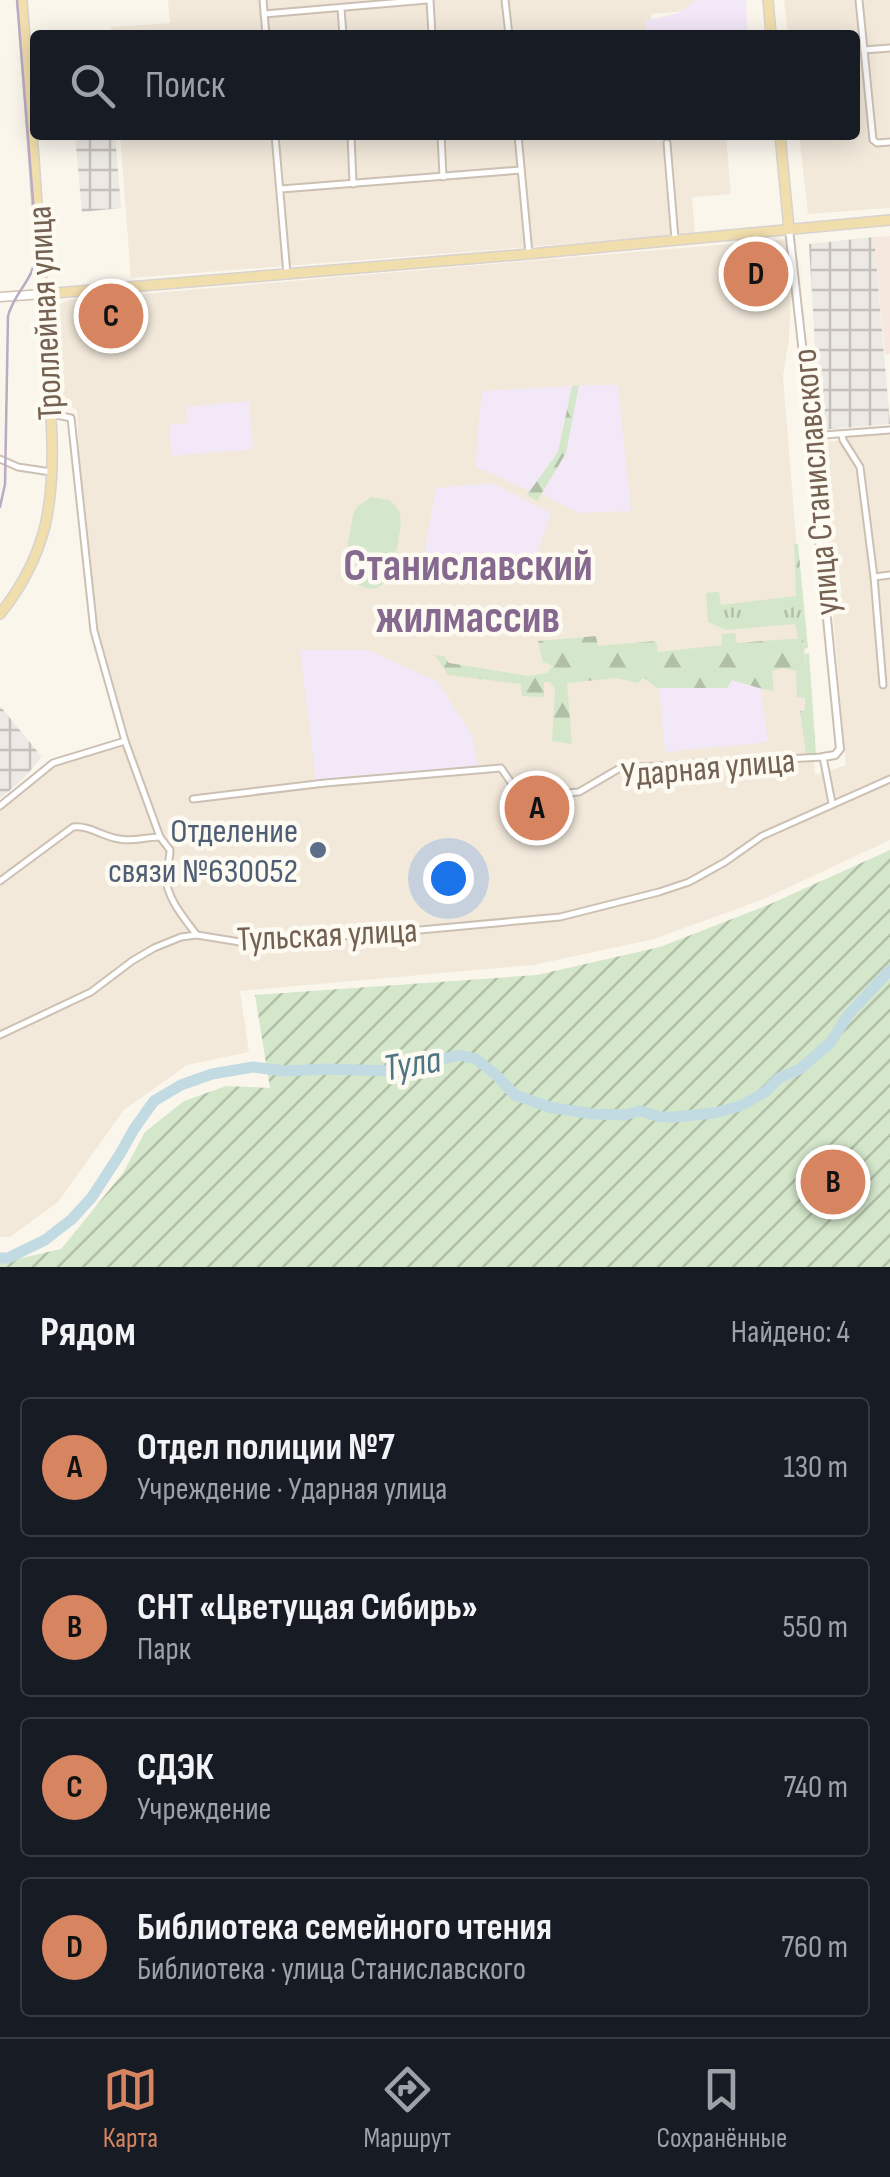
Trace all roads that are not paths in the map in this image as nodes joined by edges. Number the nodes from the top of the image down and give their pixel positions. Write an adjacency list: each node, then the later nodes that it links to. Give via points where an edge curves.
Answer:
1 (22, 0): 17 (main road, Троллейная улица)
2 (263, 0): 9 (street)
3 (429, 0): 7 (street); 12 (street)
4 (505, 0): 13 (street)
5 (768, 0): 14 (main road)
6 (859, 0): 16 (street)
7 (386, 2): 8 (street)
8 (341, 9): 9 (street); 11 (street)
9 (264, 14): 10 (street)
10 (266, 30)
11 (343, 30)
12 (432, 30)
13 (508, 30)
14 (771, 30)
15 (890, 48): 16 (street)
16 (864, 50): 24 (street, via 873,140)
17 (30, 100)
18 (33, 140): 35 (main road, Троллейная улица)
19 (275, 140): 29 (street)
20 (351, 140): 28 (street)
21 (441, 140): 27 (street)
22 (518, 140): 26 (street)
23 (780, 140): 31 (main road, улица Станиславского)
24 (890, 142)
25 (668, 143): 32 (street)
26 (521, 170): 27 (street); 33 (street)
27 (443, 177): 28 (street)
28 (353, 184): 29 (street)
29 (280, 190): 34 (street)
30 (890, 220): 31 (main road)
31 (789, 229): 32 (main road); 40 (street, улица Станиславского)
32 (675, 240): 33 (main road)
33 (529, 254): 34 (main road)
34 (287, 274): 35 (main road)
35 (43, 294): 36 (main road); 37 (main road, Троллейная улица)
36 (0, 297)
37 (50, 414): 42 (main road, Троллейная улица); 47 (street, via 71,418 94,631)
38 (890, 430): 39 (street)
39 (842, 435): 40 (street); 43 (street, via 860,468)
40 (810, 436): 48 (street, улица Станиславского, via 840,749)
41 (0, 459): 42 (street)
42 (51, 472): 45 (main road, Троллейная улица, via 39,548)
43 (874, 576): 44 (street); 46 (street)
44 (890, 576)
45 (0, 614)
46 (883, 685)
47 (125, 741): 52 (street, via 53,763); 53 (street)
48 (823, 757): 50 (street, Ударная улица, via 620,768 580,792 521,796 501,768); 51 (street)
49 (890, 779): 51 (street, Тульская улица)
50 (193, 799)
51 (832, 803): 55 (street, Тульская улица, via 689,882 560,916 300,940)
52 (0, 806)
53 (160, 837): 54 (street, via 117,839 72,827); 55 (street, via 170,850 170,893)
54 (0, 881)
55 (198, 935): 56 (street, Тульская улица, via 154,948 91,992)
56 (0, 1035)

